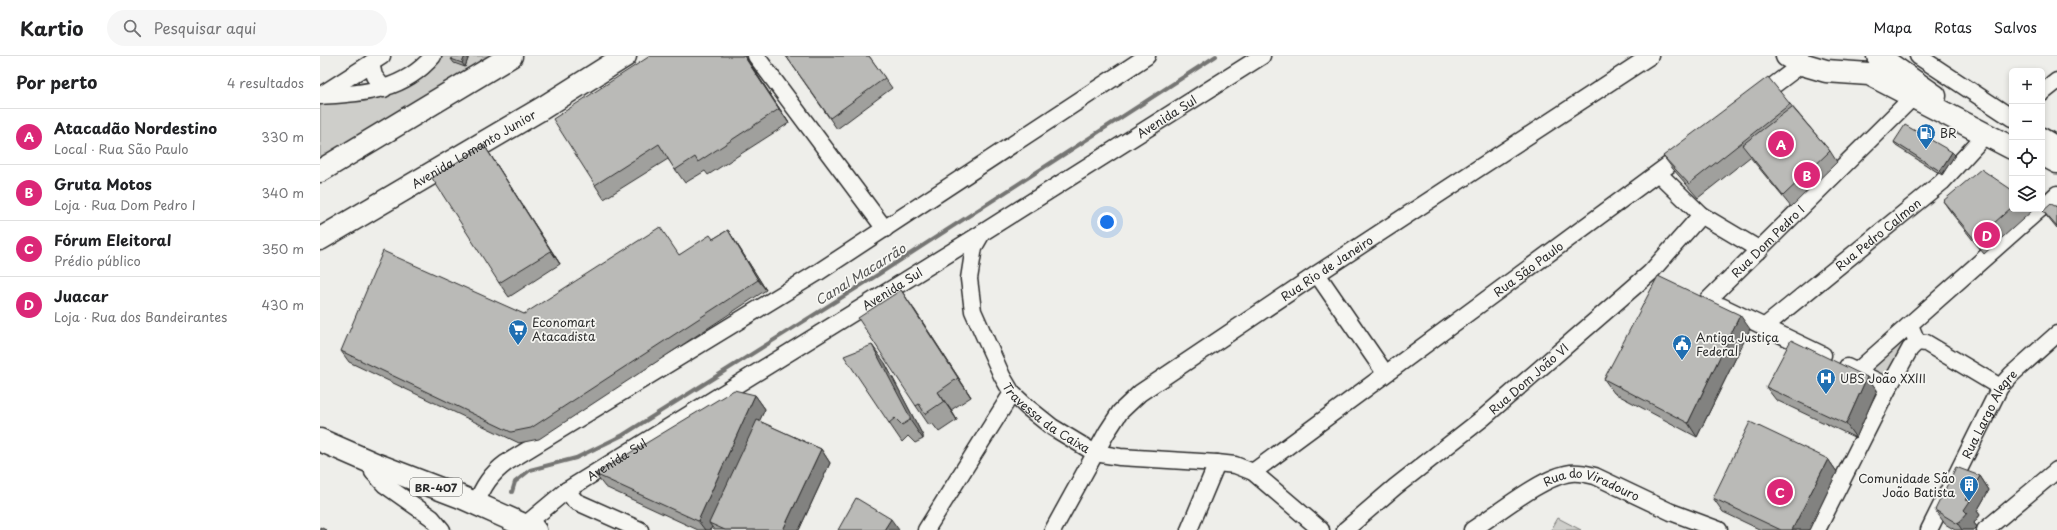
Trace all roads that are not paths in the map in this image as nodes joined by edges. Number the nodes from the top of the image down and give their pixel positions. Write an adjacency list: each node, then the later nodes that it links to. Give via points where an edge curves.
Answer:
1 (433, 56): 13 (street, via 417,71)
2 (511, 56): 29 (main road)
3 (625, 56): 37 (main road, Avenida Lomanto Junior, via 541,109)
4 (756, 56): 35 (street)
5 (1147, 56): 35 (street)
6 (1262, 56): 36 (street, Avenida Sul)
7 (1650, 56): 39 (street, Rua Rio de Janeiro)
8 (1918, 56): 18 (street)
9 (376, 59): 13 (street, via 374,76); 15 (street)
10 (1794, 60): 11 (main road, via 1826,71); 17 (street)
11 (1874, 65): 16 (main road); 20 (main road)
12 (2057, 82): 14 (street)
13 (384, 89): 15 (street)
14 (2045, 91)
15 (320, 96)
16 (1913, 97): 19 (main road); 38 (street, Rua Dom Pedro I)
17 (1746, 107)
18 (2009, 115)
19 (1985, 135): 24 (main road); 41 (street, Rua Pedro Calmon, via 1942,182)
20 (2009, 137)
21 (2045, 138): 23 (street)
22 (1696, 145): 30 (street, Rua São Paulo)
23 (2057, 146)
24 (2009, 147)
25 (2045, 156): 26 (main road)
26 (2057, 162)
27 (2045, 164): 28 (main road)
28 (2057, 170)
29 (320, 171)
30 (1659, 174): 34 (street); 45 (street, Rua São Paulo)
31 (2057, 194): 32 (street)
32 (2045, 204)
33 (2037, 212): 40 (street)
34 (1701, 216): 38 (street); 64 (street, Rua Dom João VI, via 1656,276)
35 (885, 229): 56 (street, via 506,462 484,486)
36 (982, 233): 48 (street, Travessa da Caixa, via 974,247 969,279 973,311 990,354); 55 (street, Avenida Sul)
37 (320, 239)
38 (1760, 250): 41 (street, Rua Dom Pedro I, via 1702,297)
39 (1317, 274): 45 (street); 50 (street, Rua Rio de Janeiro, via 1140,393 1120,412)
40 (1910, 325): 43 (street); 44 (street)
41 (1764, 327): 44 (street)
42 (2057, 334): 47 (street, Rua Largo Alegre)
43 (1917, 342): 46 (street, via 1910,349); 47 (street, via 1926,343)
44 (1856, 372): 46 (street)
45 (1385, 374): 54 (street, Rua São Paulo)
46 (1889, 387): 67 (street)
47 (2000, 387): 68 (street, Rua Largo Alegre)
48 (1012, 393): 50 (street, Travessa da Caixa, via 1052,427); 60 (street)
49 (320, 440): 52 (main road, BR-407)
50 (1095, 453): 51 (street, Travessa da Caixa); 61 (street, Rua Rio de Janeiro)
51 (1217, 463): 54 (street, Travessa da Caixa, via 1235,465); 62 (street)
52 (375, 464): 56 (main road, BR-407); 58 (street, via 373,472 385,485 432,518)
53 (2057, 470): 69 (street)
54 (1253, 472): 63 (street, Travessa da Caixa)
55 (567, 490): 57 (street, Avenida Sul); 59 (street, via 575,501)
56 (476, 504): 57 (main road, BR-407)
57 (517, 522)
58 (442, 530)
59 (640, 530)
60 (926, 530)
61 (1053, 530)
62 (1189, 530)
63 (1321, 530)
64 (1345, 530)
65 (1472, 530): 66 (street, Rua do Viradouro, via 1554,478 1577,473 1595,476 1671,512)
66 (1719, 530)
67 (1817, 530)
68 (1929, 530)
69 (1985, 530)

